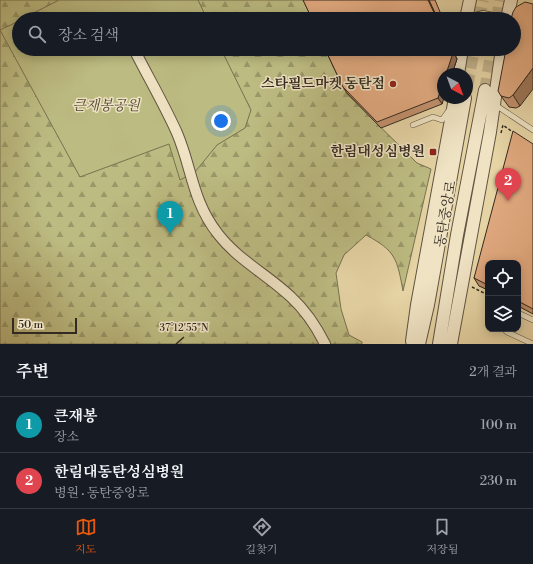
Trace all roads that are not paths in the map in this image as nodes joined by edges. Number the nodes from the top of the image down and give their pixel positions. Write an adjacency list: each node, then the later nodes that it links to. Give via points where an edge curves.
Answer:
1 (470, 0): 4 (street)
2 (511, 0): 5 (street)
3 (521, 9): 6 (street)
4 (467, 12)
5 (508, 12)
6 (518, 12)
7 (138, 56): 21 (street, via 177,134 195,193 206,217 237,254 292,297)
8 (461, 56): 10 (street)
9 (501, 56): 15 (street)
10 (459, 68)
11 (485, 90): 24 (street, 동탄중앙로)
12 (455, 104): 16 (lane, via 442,120 433,117)
13 (457, 104): 22 (street, via 416,305)
14 (457, 104): 23 (street, via 428,305)
15 (494, 104): 17 (lane); 25 (street)
16 (413, 125)
17 (532, 128)
18 (521, 314): 19 (lane)
19 (533, 320)
20 (507, 332): 26 (lane)
21 (325, 344)
22 (412, 344)
23 (418, 344)
24 (439, 344)
25 (451, 344)
26 (533, 344)

